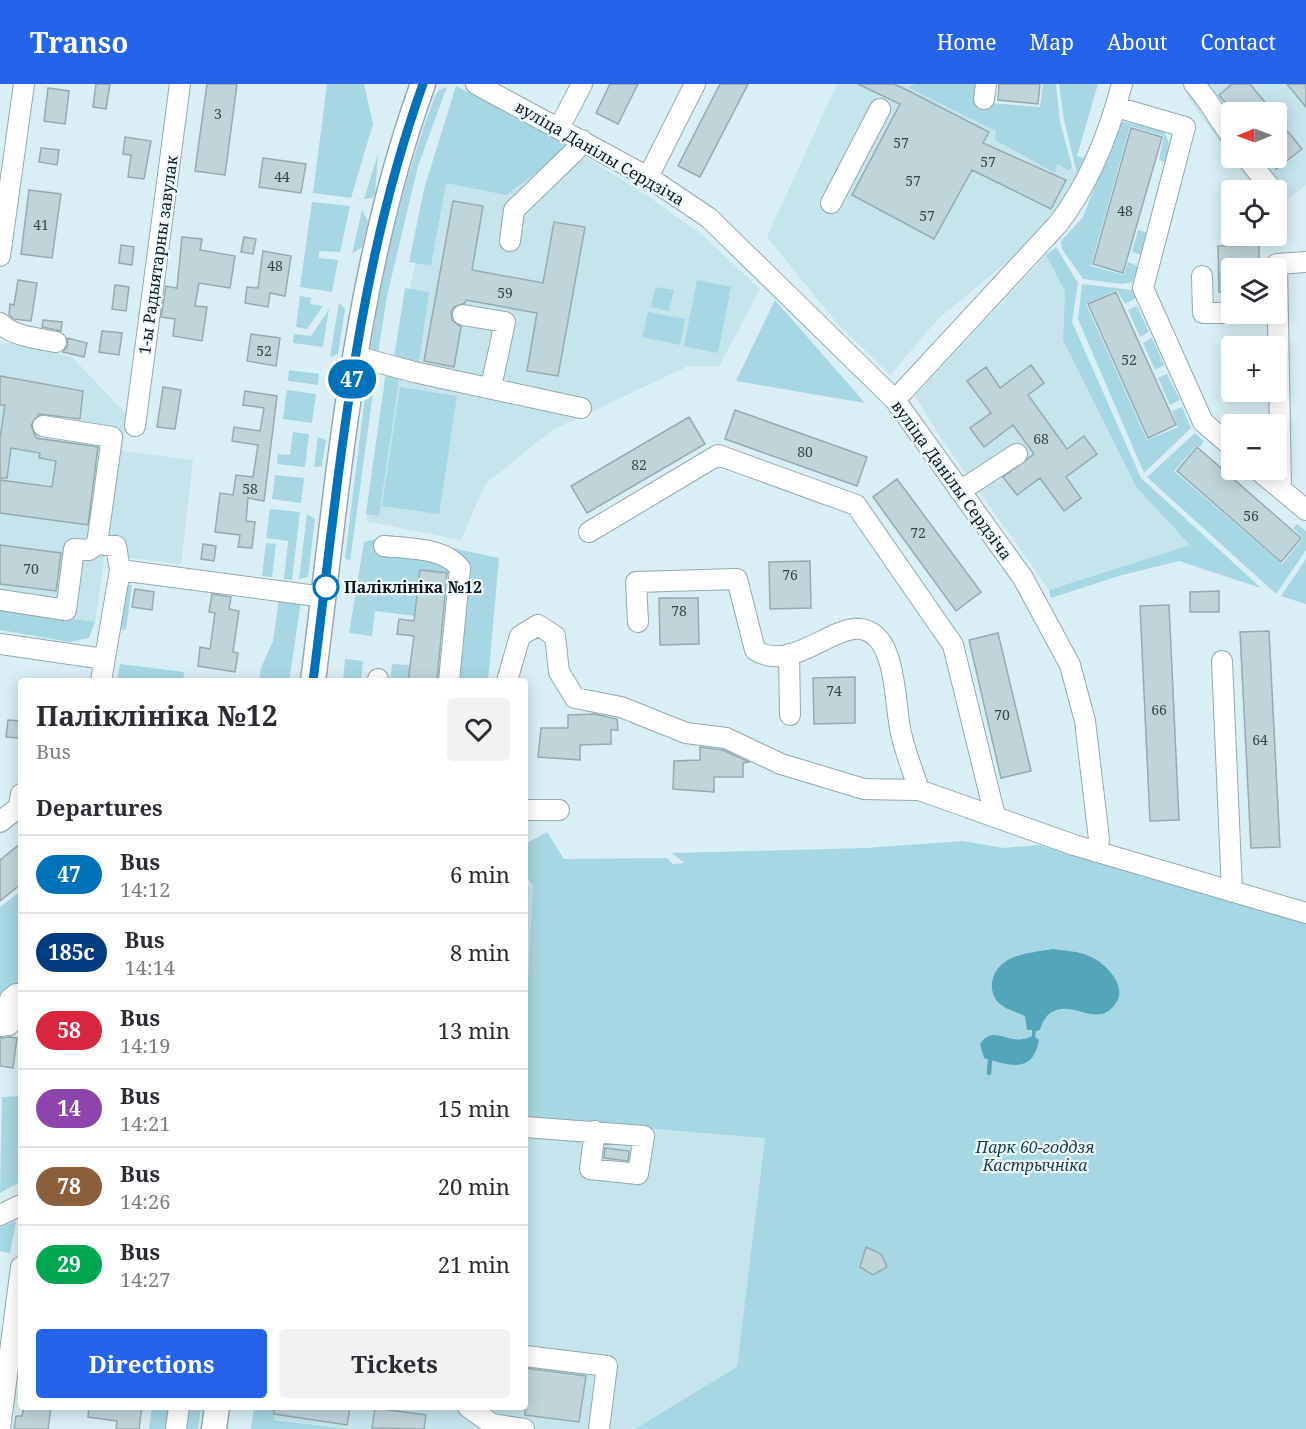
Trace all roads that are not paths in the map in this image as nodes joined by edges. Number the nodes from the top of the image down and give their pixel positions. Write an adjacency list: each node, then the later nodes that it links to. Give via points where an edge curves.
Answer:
1 (24, 84): 19 (street)
2 (180, 84): 33 (street, 1-ы Радыятарны завулак)
3 (423, 84): 28 (main road, via 384,206)
4 (476, 84): 12 (street, вуліца Данілы Сердзіча)
5 (582, 84): 12 (street)
6 (694, 84): 15 (street)
7 (1122, 84): 9 (street)
8 (1194, 84): 11 (street, via 1210,100)
9 (1116, 107): 30 (street, via 1077,200 1065,216); 34 (street, via 1185,127 1143,288 1203,422)
10 (880, 109): 17 (street)
11 (1221, 123)
12 (559, 128): 13 (street, вуліца Данілы Сердзіча)
13 (582, 140): 15 (street, вуліца Данілы Сердзіча); 18 (street, via 514,210)
14 (1255, 168): 16 (street)
15 (648, 177): 30 (street, вуліца Данілы Сердзіча, via 709,218)
16 (1264, 180)
17 (831, 203)
18 (510, 241)
19 (0, 256)
20 (1306, 262): 21 (street)
21 (1287, 263)
22 (1202, 276): 23 (street, via 1203,314)
23 (1221, 313)
24 (463, 315): 29 (street, via 505,322)
25 (0, 323): 27 (street, via 21,335)
26 (1277, 324): 37 (street)
27 (56, 342)
28 (355, 356): 29 (street); 44 (main road)
29 (491, 387): 31 (street)
30 (895, 400): 38 (street, вуліца Данілы Сердзіча)
31 (581, 408)
32 (43, 426): 41 (street, via 112,437)
33 (135, 426)
34 (1221, 438)
35 (1017, 454): 38 (street)
36 (1270, 480): 37 (street)
37 (1281, 489): 39 (street)
38 (960, 491): 62 (street, вуліца Данілы Сердзіча, via 1023,578 1070,665 1085,721 1099,839)
39 (1306, 510)
40 (589, 532): 60 (street, via 718,455 856,505 953,645)
41 (97, 544): 43 (street, via 116,546); 45 (street, via 89,550 74,549 66,610)
42 (384, 546): 53 (street, via 437,552 452,557 460,568)
43 (120, 570): 44 (street); 49 (street)
44 (324, 597): 52 (main road)
45 (0, 600)
46 (638, 622): 48 (street, via 636,582 737,579 755,650 763,655)
47 (0, 644): 49 (street)
48 (789, 654): 55 (street); 56 (street, via 847,631 860,629 876,634 891,668 901,733)
49 (104, 659): 51 (street)
50 (1222, 661): 63 (street)
51 (101, 678)
52 (313, 678)
53 (449, 678)
54 (508, 678): 56 (street, via 520,636 538,625 555,636 559,672 575,699 621,707 686,733 726,738 781,764 864,789)
55 (790, 715)
56 (919, 790): 60 (street)
57 (18, 808): 61 (street)
58 (528, 810): 59 (street)
59 (559, 810)
60 (995, 816): 62 (street)
61 (0, 822)
62 (1097, 852): 63 (street)
63 (1232, 892): 64 (street)
64 (1306, 913)
65 (18, 994): 66 (street, via 10,999 9,1025)
66 (0, 1026)
67 (528, 1127): 68 (street)
68 (595, 1131)
69 (18, 1206): 70 (street)
70 (0, 1215)
71 (18, 1290): 76 (street)
72 (528, 1356): 80 (street, via 606,1366)
73 (179, 1410): 77 (street)
74 (217, 1410): 78 (main road)
75 (472, 1410): 79 (street, via 492,1424)
76 (0, 1429)
77 (176, 1429)
78 (214, 1429)
79 (524, 1429)
80 (599, 1429)

